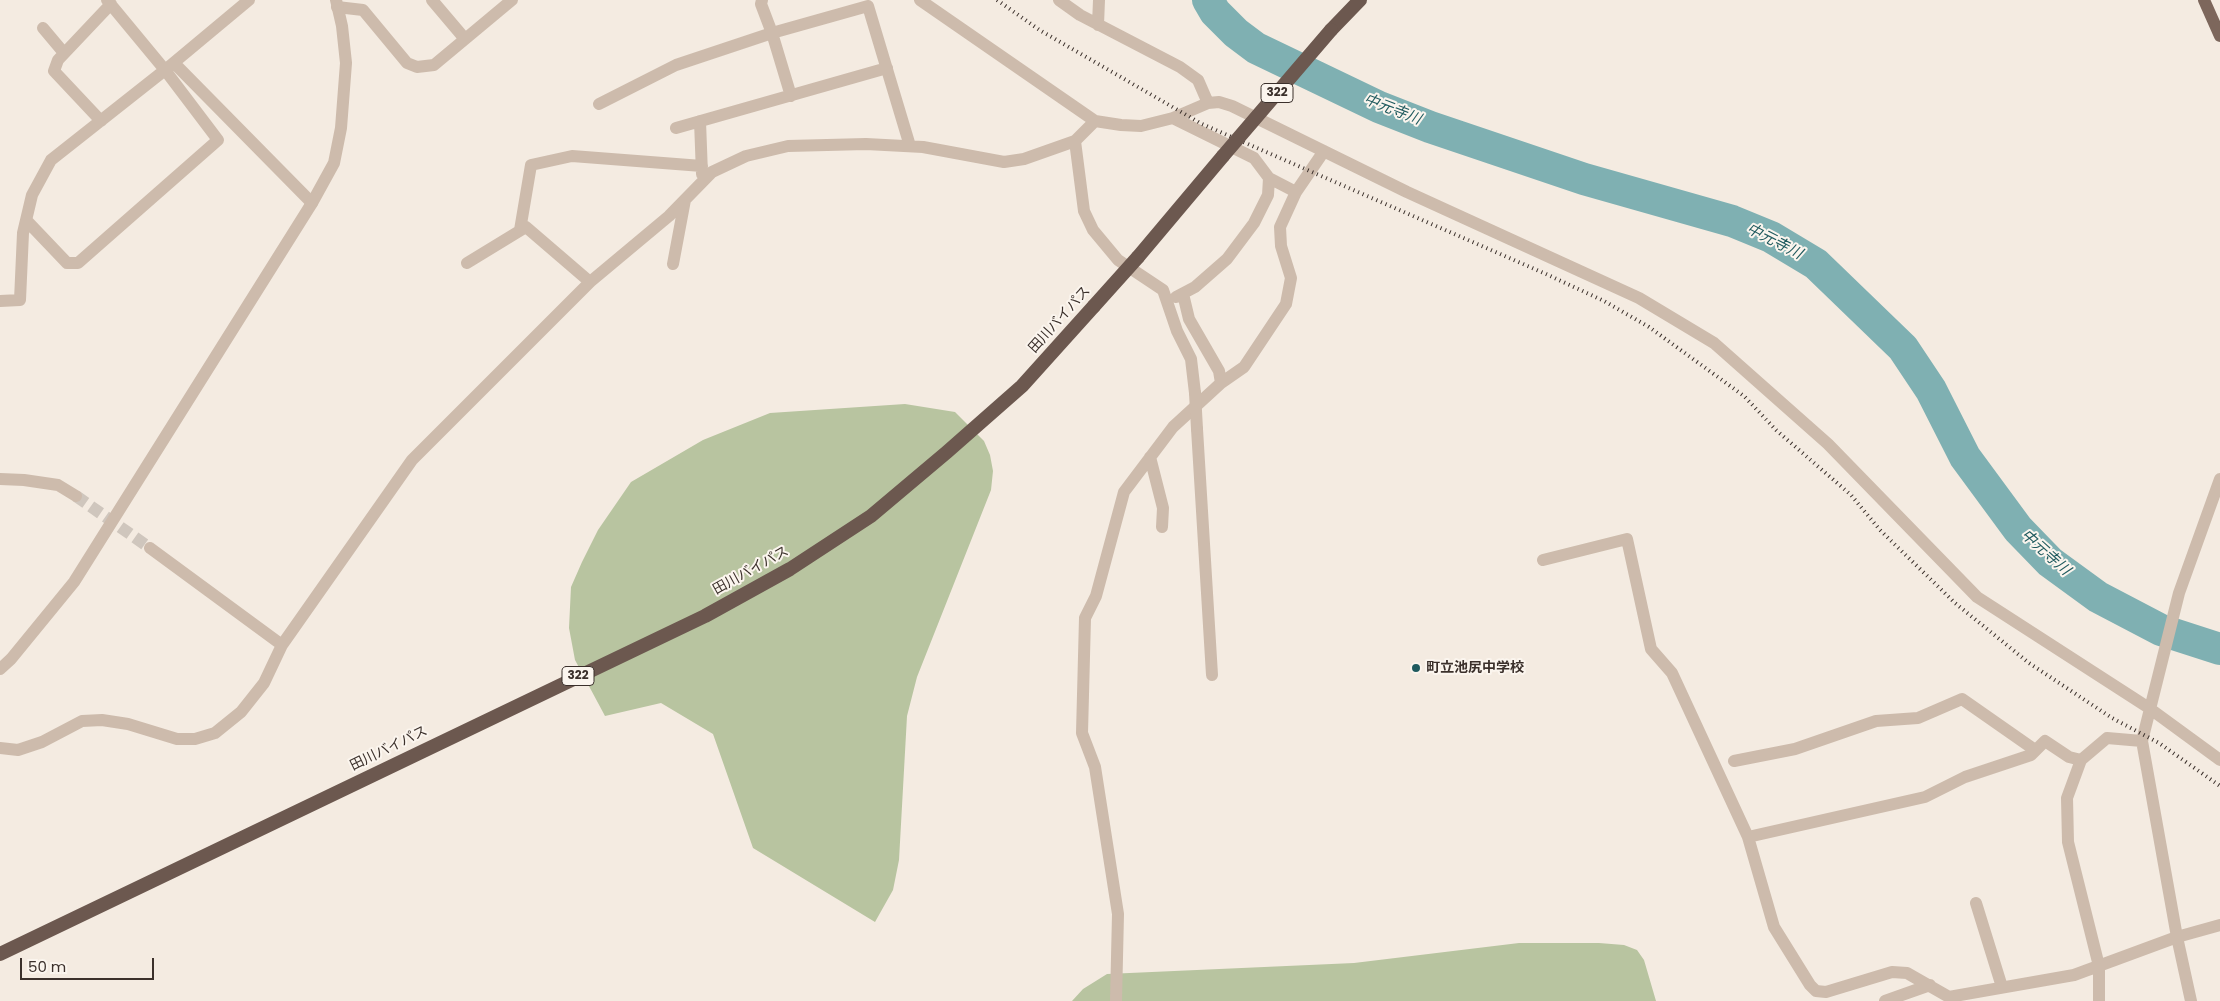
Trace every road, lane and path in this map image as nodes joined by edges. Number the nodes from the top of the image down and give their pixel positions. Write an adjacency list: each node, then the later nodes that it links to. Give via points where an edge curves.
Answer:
1 (432, 0): 18 (street)
2 (512, 0): 18 (street)
3 (762, 0): 16 (street)
4 (920, 0): 28 (street)
5 (1059, 0): 14 (street)
6 (1099, 0): 14 (street)
7 (1360, 0): 69 (highway, 田川バイパス / 322, bridge, via 1022,386 871,516 790,569 705,616)
8 (2204, 0): 17 (main road)
9 (247, 1): 20 (street)
10 (109, 2): 19 (street); 20 (street)
11 (869, 3): 16 (street); 21 (street)
12 (336, 4): 13 (street); 38 (street, via 346,63 341,128 334,163)
13 (362, 5): 18 (street, via 407,63 417,67 434,65)
14 (1098, 25): 23 (street, via 1180,67 1198,80)
15 (43, 28): 19 (street)
16 (772, 33): 22 (street); 24 (street, via 676,64)
17 (2220, 36)
18 (465, 39)
19 (64, 53): 26 (street, via 54,71)
20 (170, 66): 26 (street); 38 (street); 39 (street, via 218,140 78,262 67,263)
21 (887, 68): 22 (street); 31 (street)
22 (791, 96): 27 (street)
23 (1208, 103): 25 (street); 32 (street, via 1232,106)
24 (599, 104)
25 (1173, 118): 28 (street, via 1142,126); 34 (street, via 1254,158)
26 (102, 120): 39 (street, via 51,160 32,195)
27 (700, 121): 29 (street); 33 (street)
28 (1096, 121): 30 (street)
29 (676, 128)
30 (1075, 141): 31 (street, via 1024,159 1004,162); 46 (street, via 1084,211 1093,230 1118,260 1163,290)
31 (910, 146): 35 (street, via 788,146 746,156 712,172)
32 (1324, 151): 36 (street); 58 (street, via 1639,298 1714,343 1828,444 1977,597)
33 (702, 166): 35 (street); 40 (street, via 572,156 531,165)
34 (1269, 178): 36 (street); 44 (street, via 1268,195 1254,223 1227,258)
35 (703, 181): 37 (street)
36 (1296, 192): 47 (street, via 1280,227 1281,246 1291,278 1286,304 1244,367)
37 (685, 200): 42 (street); 43 (street)
38 (312, 203): 56 (street, via 74,582)
39 (26, 220): 45 (street, via 20,300)
40 (520, 230): 41 (street); 43 (street, via 526,226)
41 (467, 262)
42 (673, 264)
43 (590, 282): 55 (street, via 412,460)
44 (1182, 294): 46 (street); 47 (street, via 1189,319 1219,371)
45 (0, 301)
46 (1167, 302): 57 (street, bridge, via 1191,358)
47 (1221, 384): 48 (street, via 1172,427)
48 (1150, 457): 52 (street, via 1163,508); 73 (street, via 1124,492 1096,596 1085,618 1082,733 1095,767 1118,914)
49 (0, 478): 51 (street, via 58,485)
50 (2220, 479): 58 (street, via 2179,594)
51 (76, 496)
52 (1162, 527)
53 (150, 548): 55 (street)
54 (1543, 560): 65 (street, via 1627,539 1651,649 1672,673)
55 (282, 645): 60 (street, via 264,683 241,712 215,733 195,739 177,739 128,724 82,721 42,742 18,750)
56 (0, 669)
57 (1212, 675)
58 (2149, 708): 59 (street); 64 (street)
59 (2142, 741): 63 (street, via 2107,738); 68 (street)
60 (0, 748)
61 (2035, 750): 62 (street, via 1962,699 1918,718 1876,721 1795,749); 63 (street, via 2044,741); 65 (street, via 2031,755 1965,777 1925,798)
62 (1734, 760)
63 (2081, 760): 70 (street, via 2067,798 2068,842)
64 (2220, 760)
65 (1748, 837): 71 (street, via 1774,927 1816,991 1826,992 1892,972 1907,973)
66 (1976, 903): 72 (street)
67 (2220, 925): 68 (street)
68 (2177, 937): 70 (street); 76 (street)
69 (0, 954)
70 (2099, 966): 72 (street, via 2074,975); 75 (street)
71 (1930, 985): 72 (street, via 1949,996); 74 (street)
72 (2002, 988)
73 (1116, 1001)
74 (1885, 1001)
75 (2099, 1001)
76 (2191, 1001)

